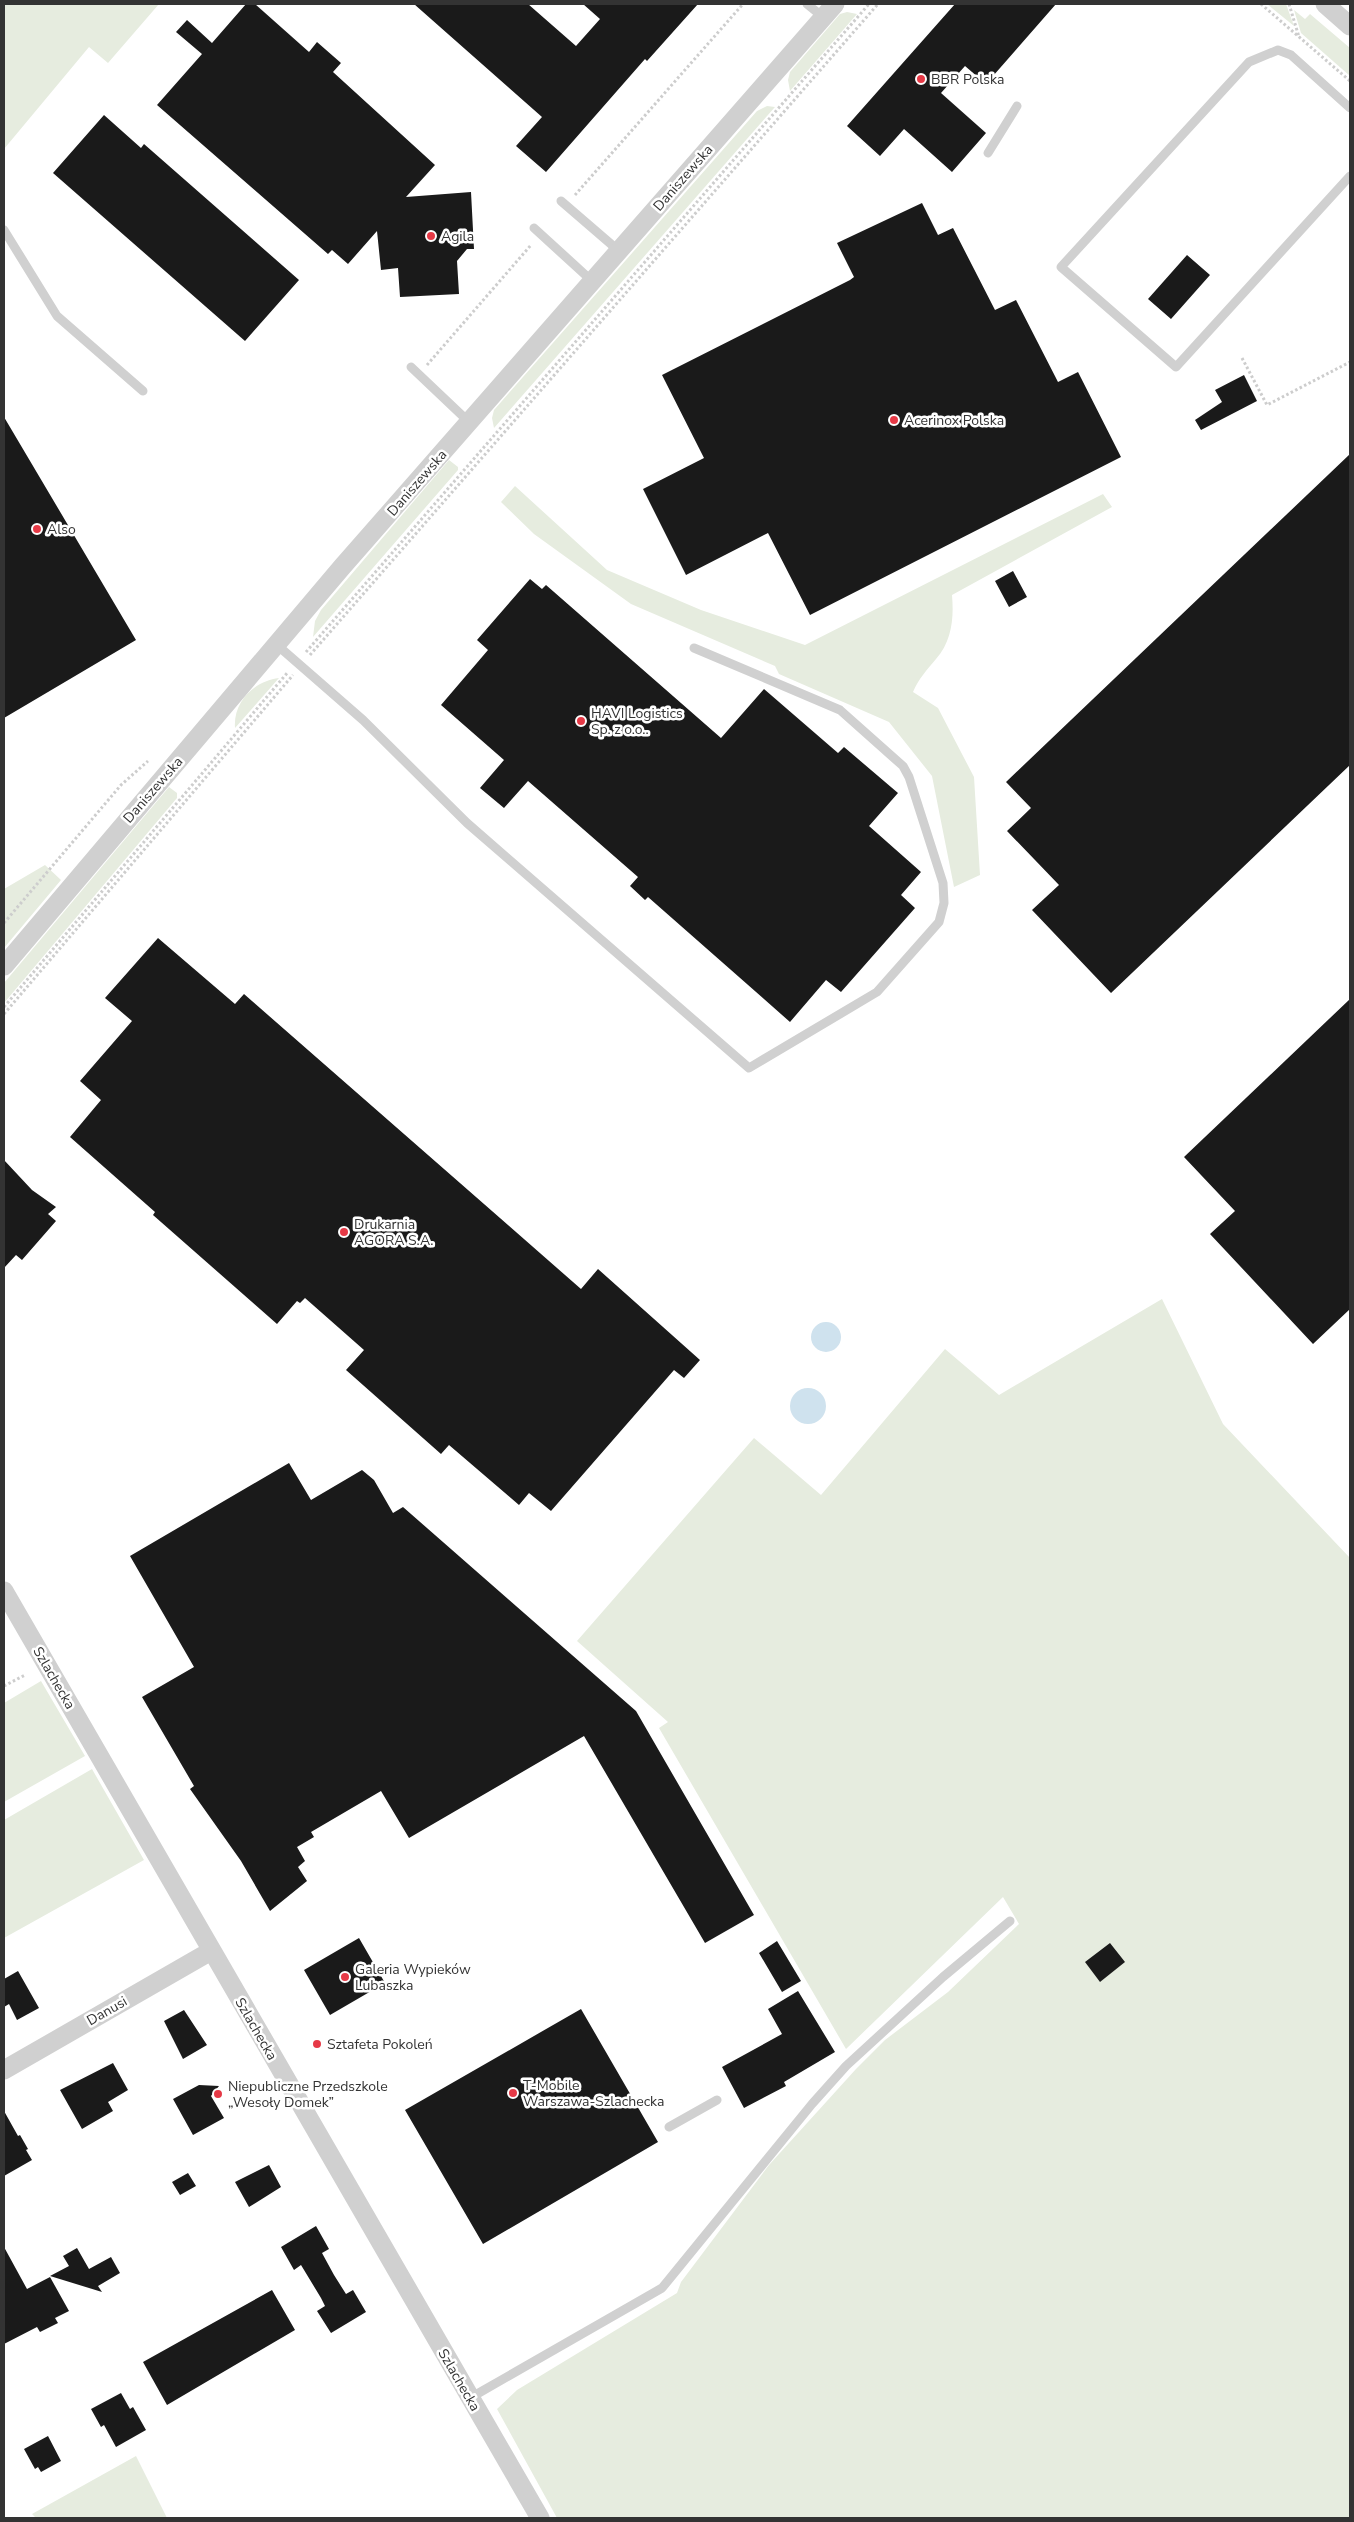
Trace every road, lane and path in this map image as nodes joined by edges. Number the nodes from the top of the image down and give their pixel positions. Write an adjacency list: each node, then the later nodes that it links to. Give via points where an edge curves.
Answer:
1 (743, 4): 16 (path)
2 (807, 4): 8 (lane)
3 (869, 4): 29 (path)
4 (878, 4): 29 (path)
5 (1261, 4): 10 (path)
6 (1290, 4): 10 (path)
7 (1325, 4): 9 (street)
8 (829, 11): 19 (street, Daniszewska)
9 (1350, 26)
10 (1299, 36): 11 (path)
11 (1350, 81)
12 (1017, 106): 14 (lane)
13 (1350, 108): 15 (lane, via 1291,55 1278,50 1249,62 1061,267 1176,367)
14 (988, 153)
15 (1350, 176)
16 (564, 203): 19 (lane)
17 (4, 230): 25 (lane, via 57,316)
18 (537, 231): 20 (lane); 24 (path)
19 (619, 251): 20 (street, Daniszewska)
20 (592, 281): 26 (street, Daniszewska)
21 (1242, 358): 22 (path, via 1267,405)
22 (1350, 362)
23 (411, 367): 24 (lane)
24 (419, 374): 26 (lane)
25 (143, 391)
26 (469, 422): 27 (street, Daniszewska)
27 (277, 645): 29 (lane); 32 (street, Daniszewska)
28 (694, 648): 29 (lane, via 840,710 903,766 943,883 944,903 939,922 877,992 749,1068 467,823 363,720)
29 (299, 664): 33 (path); 34 (path)
30 (148, 761): 31 (path, via 121,785)
31 (4, 923)
32 (4, 966)
33 (4, 1007)
34 (4, 1014)
35 (4, 1591): 39 (street, Szlachecka)
36 (25, 1675): 37 (path)
37 (4, 1686)
38 (1010, 1921): 43 (lane, via 846,2066 662,2288)
39 (211, 1951): 40 (street, Danusi); 43 (street, Szlachecka)
40 (4, 2070)
41 (717, 2100): 42 (lane)
42 (669, 2127)
43 (470, 2398): 44 (street, Szlachecka)
44 (540, 2518)

